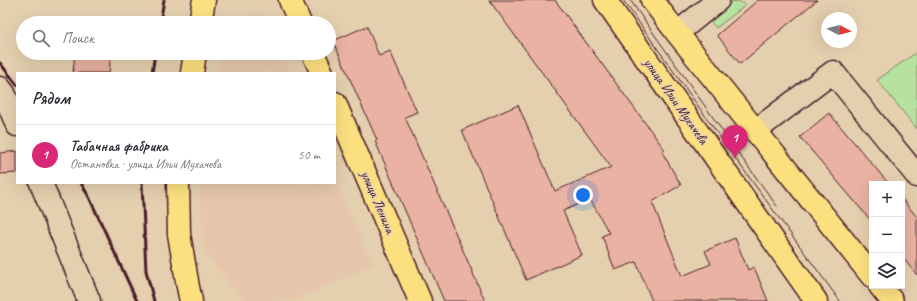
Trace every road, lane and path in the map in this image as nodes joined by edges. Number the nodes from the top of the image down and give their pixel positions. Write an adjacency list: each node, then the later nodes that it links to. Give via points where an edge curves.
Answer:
1 (204, 0): 6 (main road)
2 (290, 0): 7 (main road)
3 (605, 0): 25 (main road, улица Ильи Мухачева)
4 (652, 0): 8 (main road)
5 (718, 0): 8 (lane)
6 (201, 16)
7 (297, 16)
8 (677, 33): 16 (main road)
9 (194, 60): 11 (main road)
10 (316, 60): 12 (main road)
11 (192, 72)
12 (322, 72)
13 (1, 92): 15 (lane)
14 (336, 106): 24 (main road, улица Ленина)
15 (16, 123)
16 (755, 132): 17 (lane, via 833,72); 20 (main road)
17 (917, 176)
18 (41, 184): 22 (lane)
19 (178, 184): 23 (main road, via 179,234)
20 (869, 272)
21 (882, 289): 26 (main road)
22 (89, 301)
23 (191, 301)
24 (420, 301)
25 (816, 301)
26 (892, 301)

